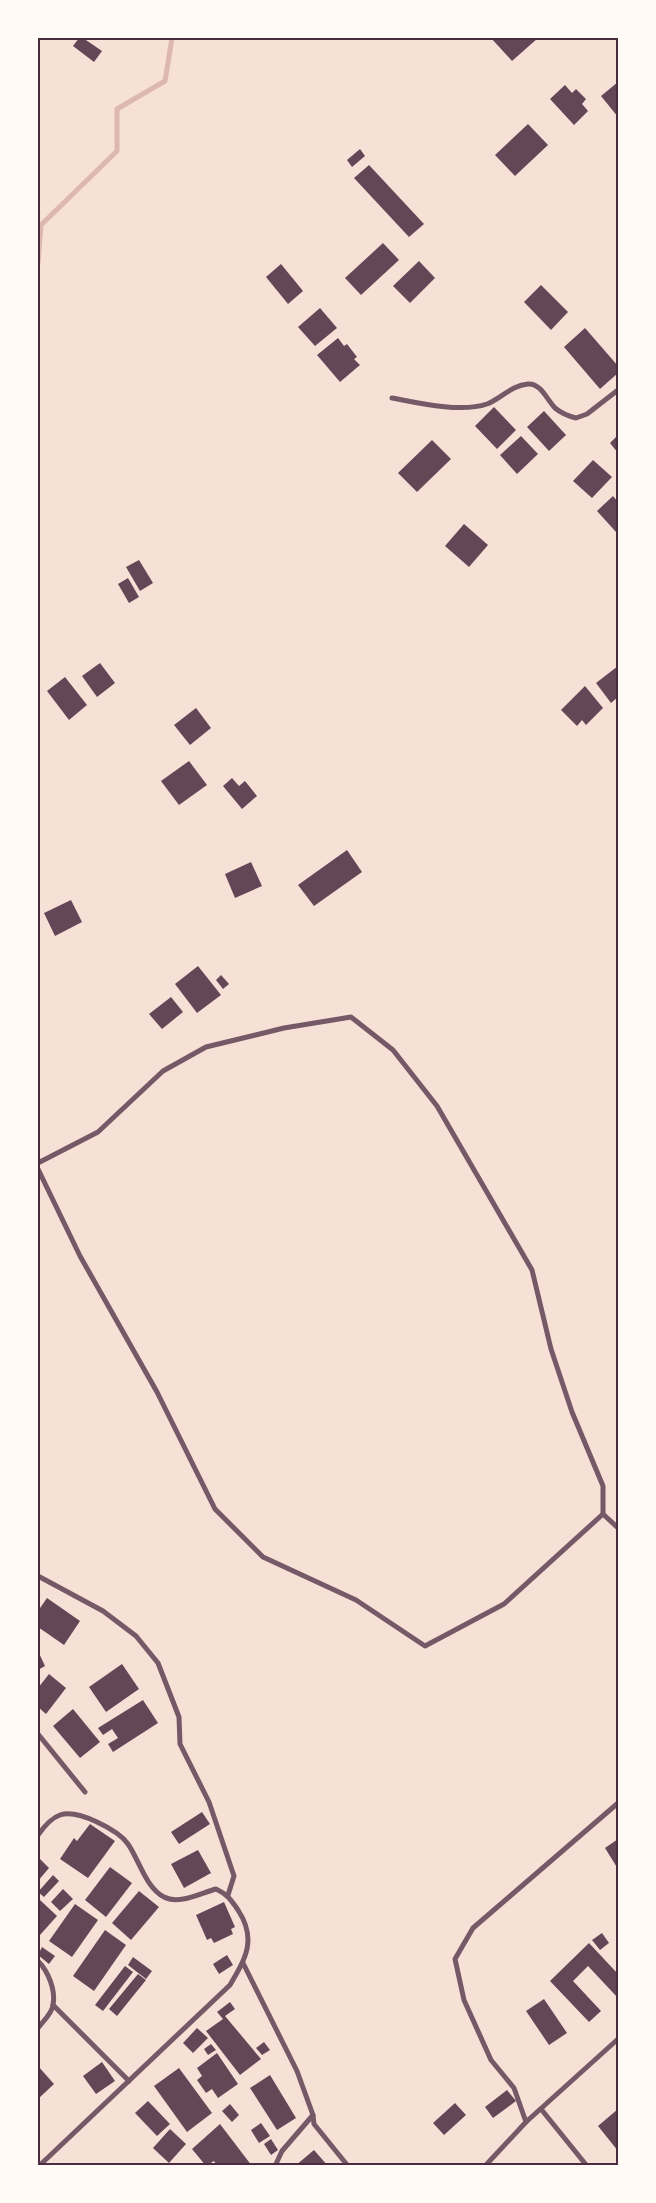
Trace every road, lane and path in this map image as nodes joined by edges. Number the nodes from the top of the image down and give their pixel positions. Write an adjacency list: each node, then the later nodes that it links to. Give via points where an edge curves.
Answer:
1 (618, 390): 2 (street, via 587,414 576,418 556,409 539,387 529,384 475,407 421,404)
2 (392, 398)
3 (38, 1163): 5 (street, via 98,1132 163,1071 206,1047 284,1028 351,1017 393,1050 437,1106 532,1270 551,1348 572,1412 603,1486)
4 (38, 1169): 5 (street, via 80,1256 157,1392 215,1509 263,1557 356,1600 426,1646 504,1604)
5 (602, 1514): 6 (street)
6 (618, 1528)
7 (38, 1576): 12 (street, via 103,1611 136,1636 158,1663 178,1717 180,1744 209,1802 234,1876)
8 (38, 1734): 9 (street)
9 (86, 1792)
10 (618, 1803): 21 (street, via 473,1928 455,1959 464,2000 491,2060 514,2088)
11 (38, 1835): 12 (street, via 60,1815 75,1814 111,1829 127,1843 156,1891 166,1898 180,1899 216,1889)
12 (228, 1894): 14 (street, via 246,1922 249,1941)
13 (38, 1961): 15 (street, via 44,1966 52,1986)
14 (243, 1963): 18 (street, via 230,1985); 20 (street, via 297,2072)
15 (54, 2005): 16 (street); 18 (street)
16 (38, 2028)
17 (618, 2039): 19 (street)
18 (129, 2081): 22 (street)
19 (541, 2109): 21 (street); 26 (street)
20 (314, 2115): 23 (street, via 282,2151); 24 (street, via 314,2124)
21 (526, 2122): 25 (street)
22 (39, 2166)
23 (274, 2166)
24 (348, 2166)
25 (485, 2166)
26 (587, 2166)

